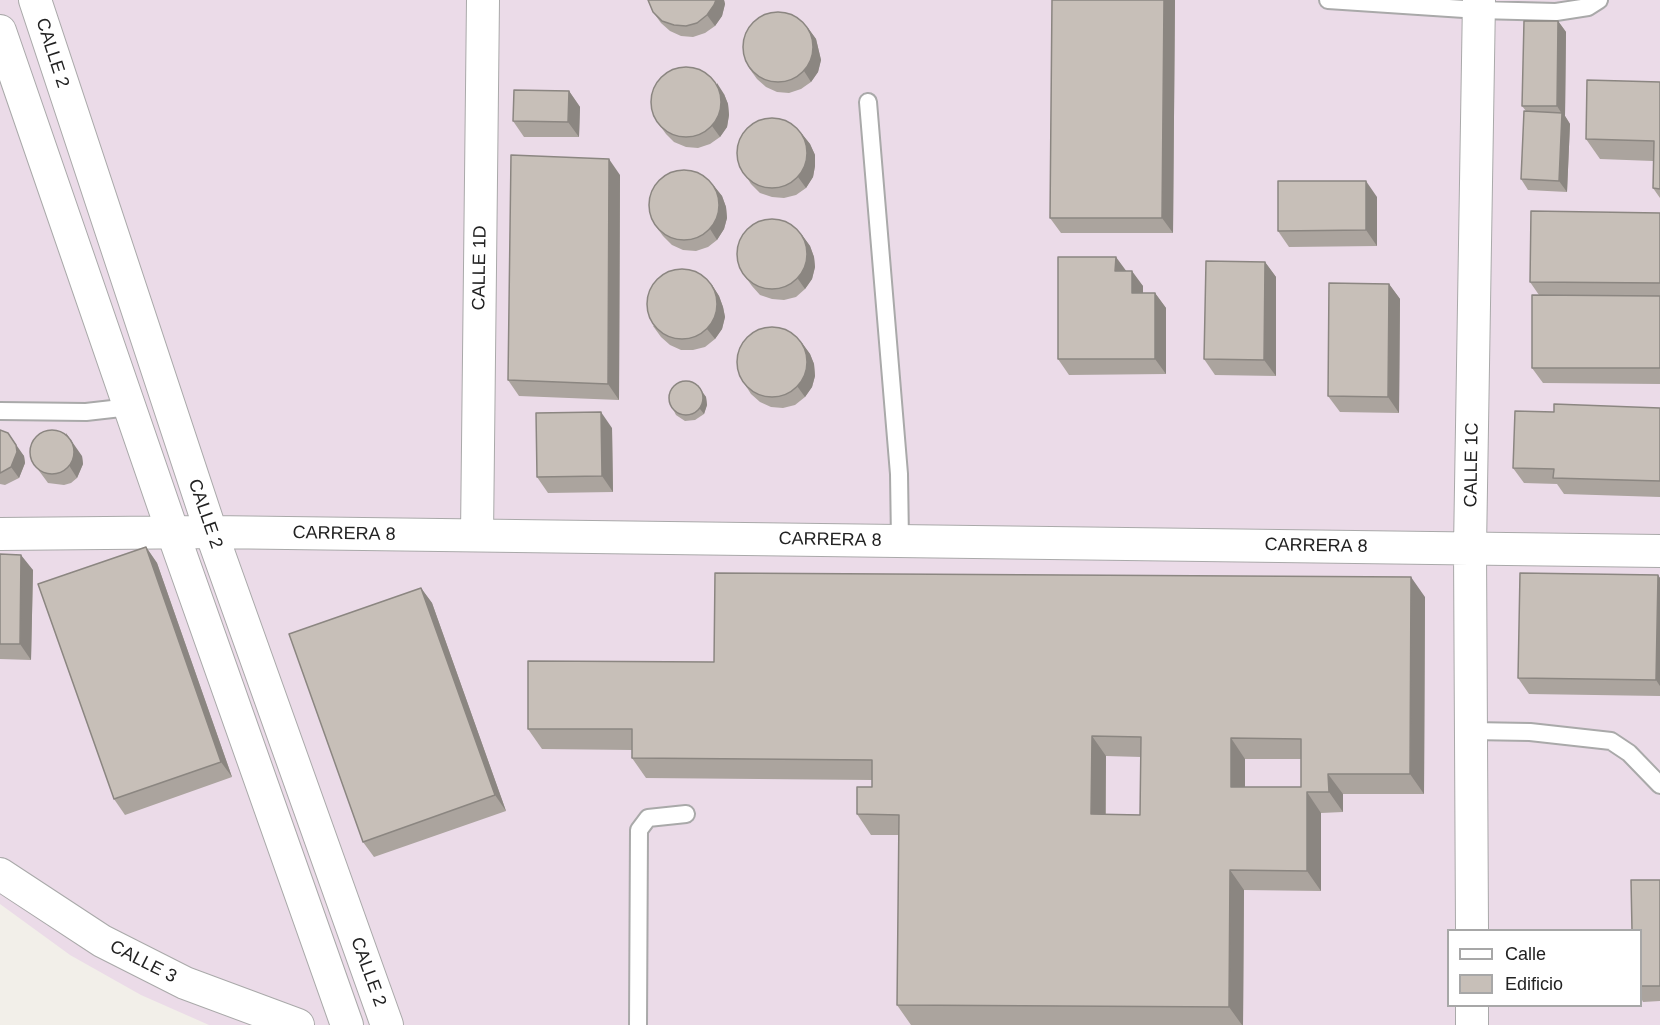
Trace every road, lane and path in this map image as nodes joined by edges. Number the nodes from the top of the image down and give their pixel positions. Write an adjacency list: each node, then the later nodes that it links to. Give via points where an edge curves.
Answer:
1 (34, 0): 11 (street, CALLE 2)
2 (483, 0): 13 (street, CALLE 1D)
3 (1328, 0): 5 (lane)
4 (1599, 0): 5 (lane, via 1588,7 1556,12)
5 (1479, 5): 15 (street, CALLE 1C)
6 (0, 31): 8 (street, CALLE 2)
7 (868, 102): 14 (lane, via 899,474)
8 (130, 407): 9 (lane, via 86,412); 10 (street, CALLE 2)
9 (0, 411)
10 (173, 532): 11 (street, CARRERA 8); 12 (street, CARRERA 8); 24 (street, CALLE 2)
11 (211, 532): 13 (street, CARRERA 8); 25 (street, CALLE 2)
12 (0, 534)
13 (477, 535): 14 (street, CARRERA 8)
14 (900, 541): 15 (street, CARRERA 8)
15 (1470, 548): 16 (street, CARRERA 8); 17 (street, CALLE 1C)
16 (1660, 551)
17 (1471, 731): 18 (lane, via 1530,732 1611,741 1629,753); 21 (street, CALLE 1C)
18 (1660, 785)
19 (686, 814): 26 (lane, via 648,818 639,830)
20 (0, 874): 23 (street, CALLE 3, via 113,946 185,983)
21 (1472, 929)
22 (1472, 1007): 27 (street)
23 (298, 1025)
24 (347, 1025)
25 (387, 1025)
26 (638, 1025)
27 (1472, 1025)

